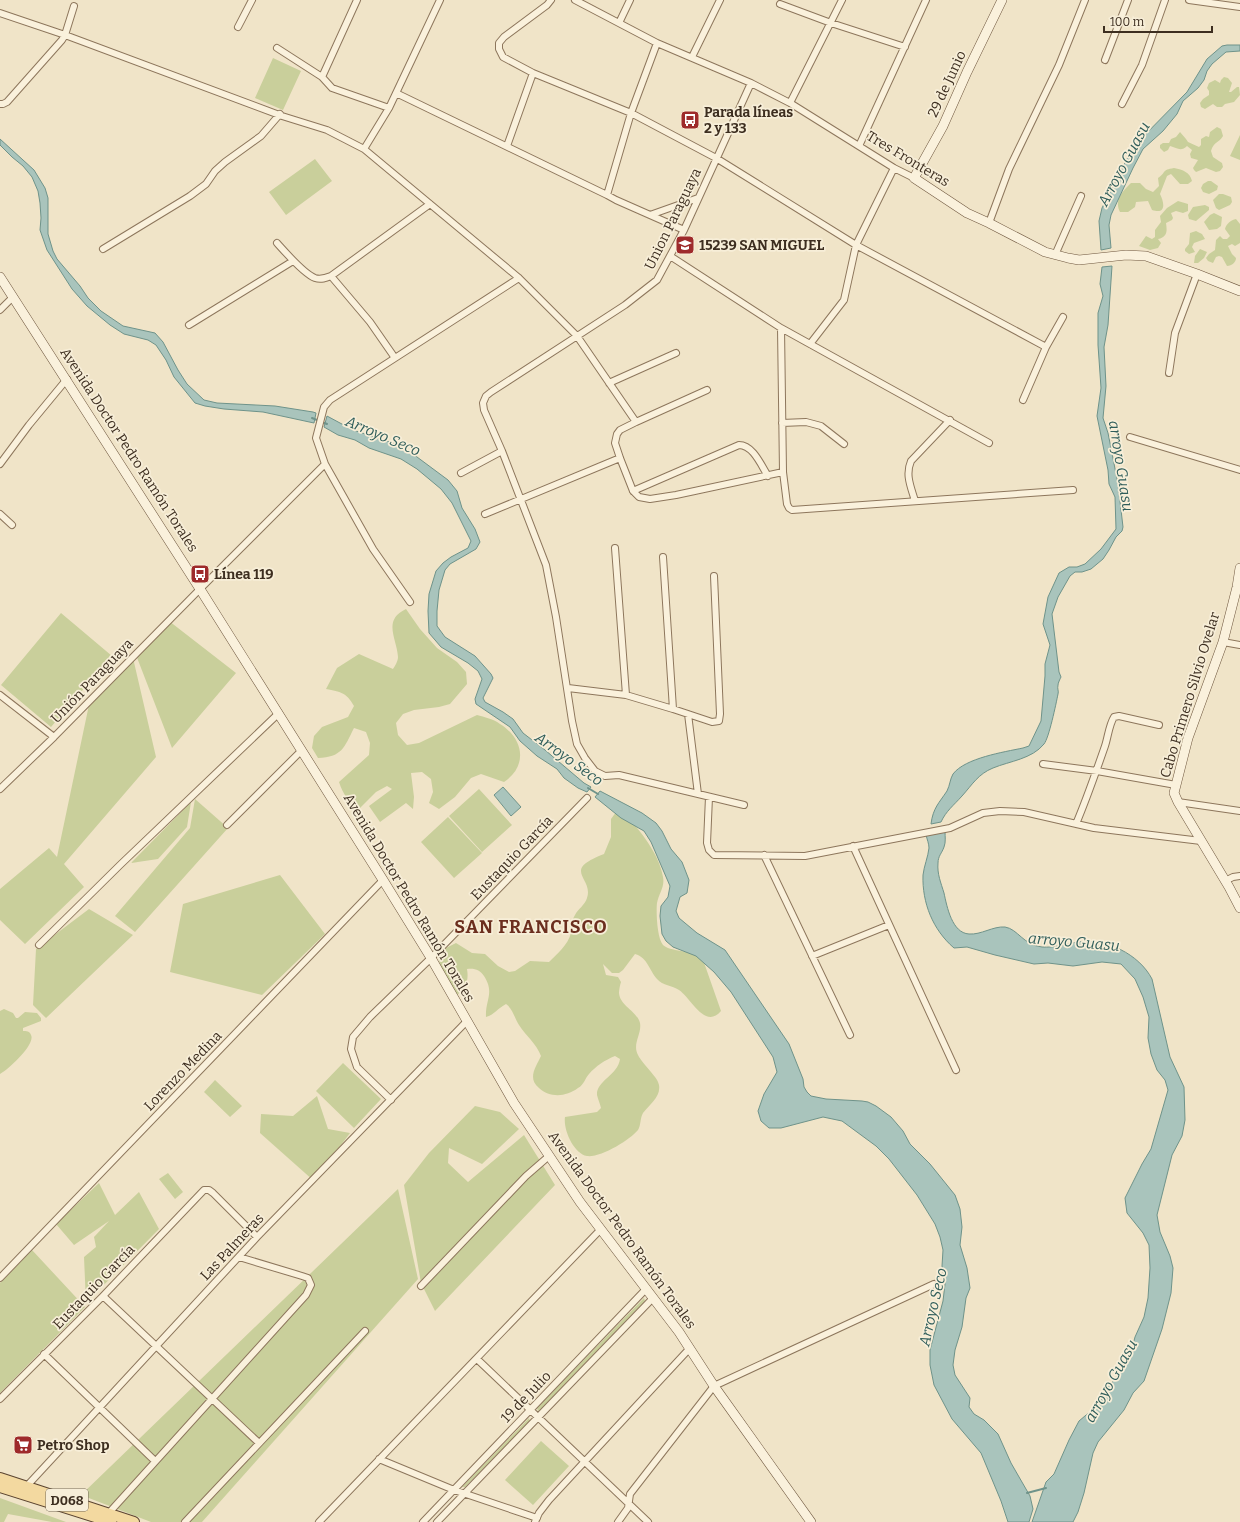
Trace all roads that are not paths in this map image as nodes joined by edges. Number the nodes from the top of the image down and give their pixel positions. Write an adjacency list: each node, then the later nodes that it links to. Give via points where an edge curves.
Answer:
1 (252, 0): 21 (street)
2 (357, 0): 29 (street)
3 (440, 0): 31 (street)
4 (552, 0): 28 (street, via 499,43 503,57)
5 (575, 0): 19 (street, Tres Fronteras)
6 (630, 0): 19 (street)
7 (720, 0): 26 (street)
8 (842, 0): 20 (street)
9 (926, 0): 24 (street)
10 (1002, 0): 43 (street, 29 de Junio, via 943,126)
11 (1085, 0): 49 (street, via 1060,64 1009,169)
12 (1128, 0): 27 (street)
13 (1165, 0): 34 (street, via 1142,65)
14 (1189, 0): 17 (street)
15 (780, 4): 20 (street)
16 (74, 6): 22 (street)
17 (1240, 7)
18 (0, 13): 22 (street)
19 (619, 23): 23 (street, Tres Fronteras)
20 (831, 23): 24 (street); 32 (street)
21 (238, 27)
22 (65, 35): 33 (street, via 7,102); 37 (street)
23 (658, 43): 26 (street, Tres Fronteras); 36 (street)
24 (905, 47): 39 (street)
25 (277, 48): 29 (street)
26 (692, 57): 30 (street, Tres Fronteras)
27 (1105, 60)
28 (533, 73): 36 (street); 38 (street)
29 (322, 77): 35 (street, via 332,88)
30 (751, 83): 32 (street, Tres Fronteras); 41 (street, Union Paraguaya)
31 (396, 93): 35 (street); 38 (street)
32 (790, 103): 39 (street, Tres Fronteras)
33 (0, 104)
34 (1122, 104)
35 (389, 108): 40 (street)
36 (631, 113): 41 (street); 44 (street)
37 (280, 114): 40 (street, via 327,130); 53 (street, via 261,136 219,166 202,187)
38 (507, 146): 44 (street)
39 (859, 146): 42 (street, Tres Fronteras)
40 (364, 150): 47 (street)
41 (716, 158): 46 (street, Union Paraguaya); 52 (street)
42 (894, 168): 43 (street, Tres Fronteras); 52 (street)
43 (914, 178): 49 (street, Tres Fronteras, via 968,213)
44 (607, 194): 48 (street)
45 (1081, 196): 54 (street)
46 (698, 198): 48 (street); 50 (street, Union Paraguaya)
47 (430, 204): 58 (street); 60 (street)
48 (650, 215): 50 (street)
49 (989, 223): 54 (street, Tres Fronteras)
50 (684, 230): 55 (street, Union Paraguaya)
51 (277, 243): 56 (street)
52 (856, 245): 68 (street, via 844,300); 69 (street)
53 (103, 249)
54 (1055, 255): 57 (street, Tres Fronteras, via 1079,260 1126,255 1146,256)
55 (670, 256): 66 (street); 67 (street, Union Paraguaya, via 657,280 625,305)
56 (294, 261): 58 (street, via 314,278); 65 (street)
57 (1198, 274): 61 (street, Tres Fronteras); 72 (street, via 1175,333)
58 (331, 276): 71 (street, via 370,322)
59 (0, 277): 62 (street, Avenida Doctor Pedro Ramón Torales)
60 (519, 278): 67 (street); 71 (street)
61 (1240, 291)
62 (14, 297): 63 (street); 73 (street, Avenida Doctor Pedro Ramón Torales)
63 (0, 310)
64 (1063, 317): 69 (street)
65 (189, 325)
66 (781, 328): 68 (street); 79 (street)
67 (577, 336): 74 (street); 83 (street, Union Paraguaya, via 486,396 484,410)
68 (810, 344): 77 (street)
69 (1046, 347): 76 (street)
70 (676, 353): 74 (street)
71 (395, 358): 86 (street, via 330,400 324,407 316,438)
72 (1169, 373)
73 (67, 380): 85 (street); 102 (street, Avenida Doctor Pedro Ramón Torales)
74 (609, 383): 78 (street)
75 (707, 390): 78 (street)
76 (1022, 400)
77 (950, 420): 81 (street); 94 (street, via 911,461 908,476)
78 (636, 422): 84 (street, via 617,434 615,443)
79 (782, 423): 82 (street, via 806,422 820,426); 88 (street)
80 (1130, 437): 87 (street)
81 (989, 443)
82 (844, 444)
83 (502, 451): 89 (street); 93 (street)
84 (620, 458): 91 (street); 93 (street)
85 (0, 464)
86 (325, 464): 102 (street, Unión Paraguaya); 103 (street, via 373,549)
87 (1240, 470)
88 (783, 472): 90 (street); 94 (street, via 786,504 792,510)
89 (461, 473)
90 (768, 476): 91 (street, via 676,496 650,499 639,497); 91 (street, via 749,448 739,445)
91 (633, 490)
92 (1074, 490): 94 (street)
93 (521, 499): 96 (street); 106 (street, via 546,565)
94 (914, 501)
95 (0, 514): 97 (street)
96 (486, 514)
97 (12, 525)
98 (615, 548): 108 (street)
99 (663, 557): 109 (street)
100 (1240, 568): 104 (street, Cabo Primero Silvio Ovelar, via 1238,587)
101 (714, 576): 111 (street, via 720,714 718,721 712,722)
102 (200, 589): 110 (street, Avenida Doctor Pedro Ramón Torales); 113 (street, Unión Paraguaya)
103 (410, 602)
104 (1223, 642): 105 (street); 117 (street, Cabo Primero Silvio Ovelar, via 1188,738)
105 (1240, 646)
106 (568, 688): 108 (street); 119 (street, via 577,744 595,771 605,776 619,775)
107 (0, 695): 113 (street)
108 (626, 695): 109 (street)
109 (673, 709): 111 (street)
110 (279, 713): 114 (street, Avenida Doctor Pedro Ramón Torales); 135 (street)
111 (688, 714): 119 (street)
112 (1159, 725): 116 (street, via 1114,717)
113 (54, 737): 118 (street, Unión Paraguaya)
114 (302, 750): 126 (street); 131 (street, Avenida Doctor Pedro Ramón Torales)
115 (1043, 764): 116 (street)
116 (1097, 771): 117 (street); 125 (street)
117 (1176, 785): 122 (street, Cabo Primero Silvio Ovelar, via 1174,793)
118 (0, 789)
119 (698, 794): 120 (street)
120 (709, 797): 123 (street); 129 (street, via 709,850 714,855)
121 (587, 798): 137 (street, Eustaquio García)
122 (1178, 802): 124 (street); 127 (street, Cabo Primero Silvio Ovelar)
123 (744, 805)
124 (1240, 811)
125 (1076, 824): 127 (street); 128 (street, via 1024,812 1000,811 983,813 950,828)
126 (227, 825)
127 (1201, 841): 132 (street, Cabo Primero Silvio Ovelar)
128 (853, 846): 129 (street, via 805,856); 134 (street)
129 (764, 855): 136 (street)
130 (1240, 876): 132 (street)
131 (383, 880): 137 (street, Avenida Doctor Pedro Ramón Torales); 146 (street, Lorenzo Medina)
132 (1225, 881): 133 (street, Cabo Primero Silvio Ovelar)
133 (1240, 908)
134 (889, 925): 136 (street); 140 (street)
135 (39, 945)
136 (812, 956): 139 (street)
137 (431, 958): 138 (street, Avenida Doctor Pedro Ramón Torales); 141 (street, Eustaquio García, via 353,1036 350,1049 357,1067)
138 (467, 1021): 141 (street, Las Palmeras); 142 (street, Avenida Doctor Pedro Ramón Torales, via 514,1103)
139 (850, 1035)
140 (956, 1070)
141 (391, 1100): 144 (street, Las Palmeras)
142 (549, 1156): 143 (street, Avenida Doctor Pedro Ramón Torales); 148 (street, via 526,1176)
143 (601, 1229): 149 (street, Avenida Doctor Pedro Ramón Torales); 156 (street)
144 (257, 1237): 145 (street, Las Palmeras); 150 (street, Eustaquio García, via 213,1193 204,1190)
145 (239, 1257): 153 (street, Las Palmeras); 159 (street, via 308,1278 311,1285 306,1295)
146 (0, 1278)
147 (934, 1284): 157 (street)
148 (421, 1286)
149 (646, 1289): 151 (street, Avenida Doctor Pedro Ramón Torales); 161 (street, 19 de Julio)
150 (103, 1296): 153 (street); 155 (street, Eustaquio García)
151 (653, 1298): 154 (street, Avenida Doctor Pedro Ramón Torales); 162 (street, 19 de Julio)
152 (365, 1331): 163 (street)
153 (155, 1346): 159 (street); 160 (street, Las Palmeras)
154 (690, 1348): 157 (street, Avenida Doctor Pedro Ramón Torales); 166 (street)
155 (44, 1354): 158 (street, Eustaquio García); 160 (street)
156 (477, 1358): 161 (street); 164 (street)
157 (714, 1386): 172 (street, via 630,1494); 182 (street, Avenida Doctor Pedro Ramón Torales)
158 (0, 1399)
159 (211, 1399): 163 (street); 165 (street)
160 (99, 1407): 165 (street); 169 (street, Las Palmeras)
161 (530, 1410): 162 (street); 170 (street, 19 de Julio)
162 (538, 1418): 166 (street); 171 (street, 19 de Julio)
163 (259, 1443): 176 (street)
164 (380, 1459): 170 (street); 177 (street)
165 (155, 1461): 173 (street)
166 (586, 1462): 172 (street); 174 (street, via 542,1508)
167 (0, 1478): 169 (main road, D068)
168 (0, 1487): 169 (main road, D068)
169 (23, 1490): 173 (main road, D068)
170 (454, 1490): 171 (street); 178 (street, 19 de Julio)
171 (464, 1494): 174 (street); 179 (street, 19 de Julio)
172 (629, 1504): 180 (street); 181 (street)
173 (108, 1518): 175 (main road, D068)
174 (536, 1520)
175 (134, 1522)
176 (185, 1522)
177 (319, 1522)
178 (423, 1522)
179 (438, 1522)
180 (618, 1522)
181 (648, 1522)
182 (811, 1522)

